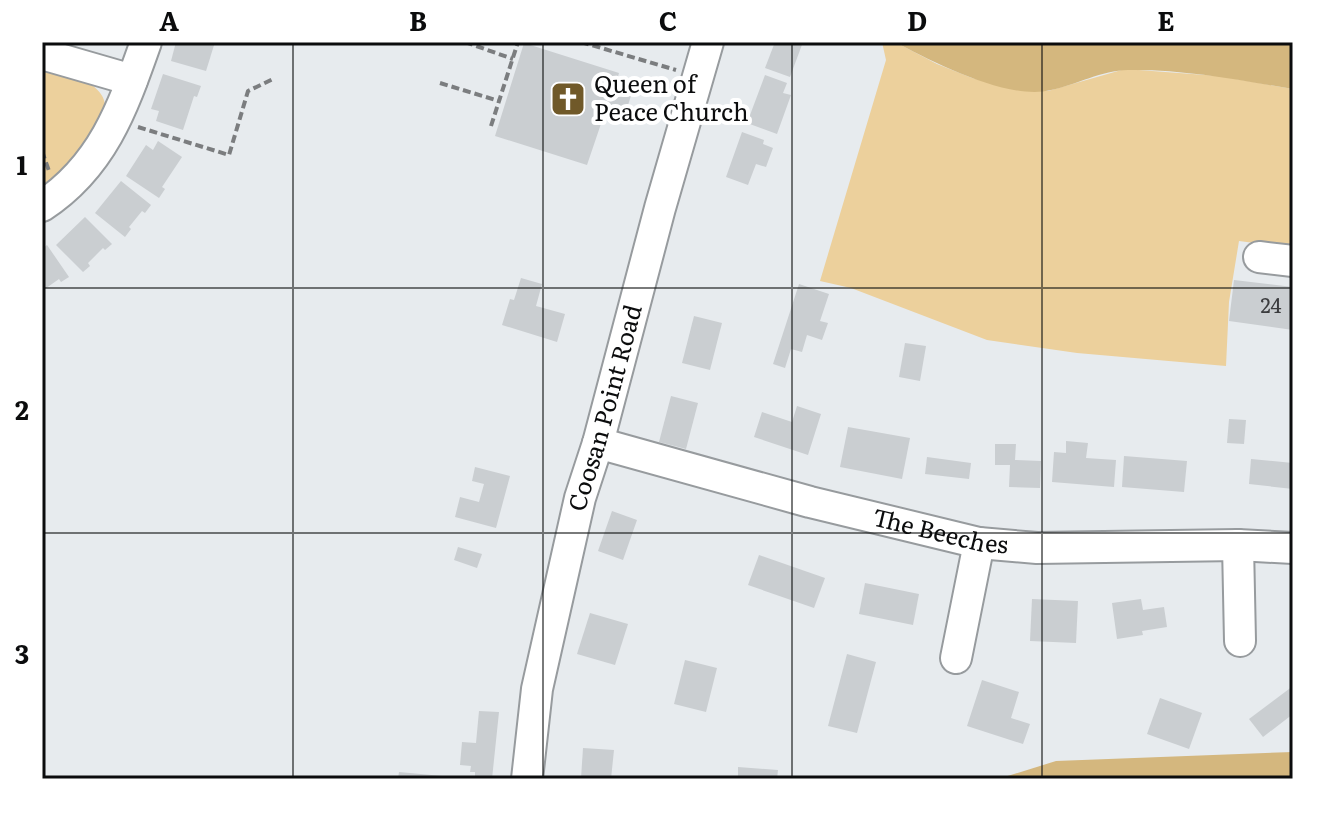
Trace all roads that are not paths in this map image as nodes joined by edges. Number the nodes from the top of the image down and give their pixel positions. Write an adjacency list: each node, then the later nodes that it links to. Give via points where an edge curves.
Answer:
1 (146, 42): 4 (street)
2 (708, 42): 8 (street, Coosan Point Road)
3 (42, 54): 4 (street)
4 (132, 80): 5 (street, via 109,137 63,192)
5 (42, 206)
6 (1259, 257): 7 (street)
7 (1293, 261)
8 (598, 443): 9 (street, The Beeches); 14 (street, Coosan Point Road, via 580,498 537,689)
9 (979, 543): 10 (street, The Beeches, via 1037,548); 13 (street)
10 (1238, 545): 11 (street, The Beeches); 12 (street)
11 (1293, 548)
12 (1240, 641)
13 (956, 658)
14 (527, 779)

